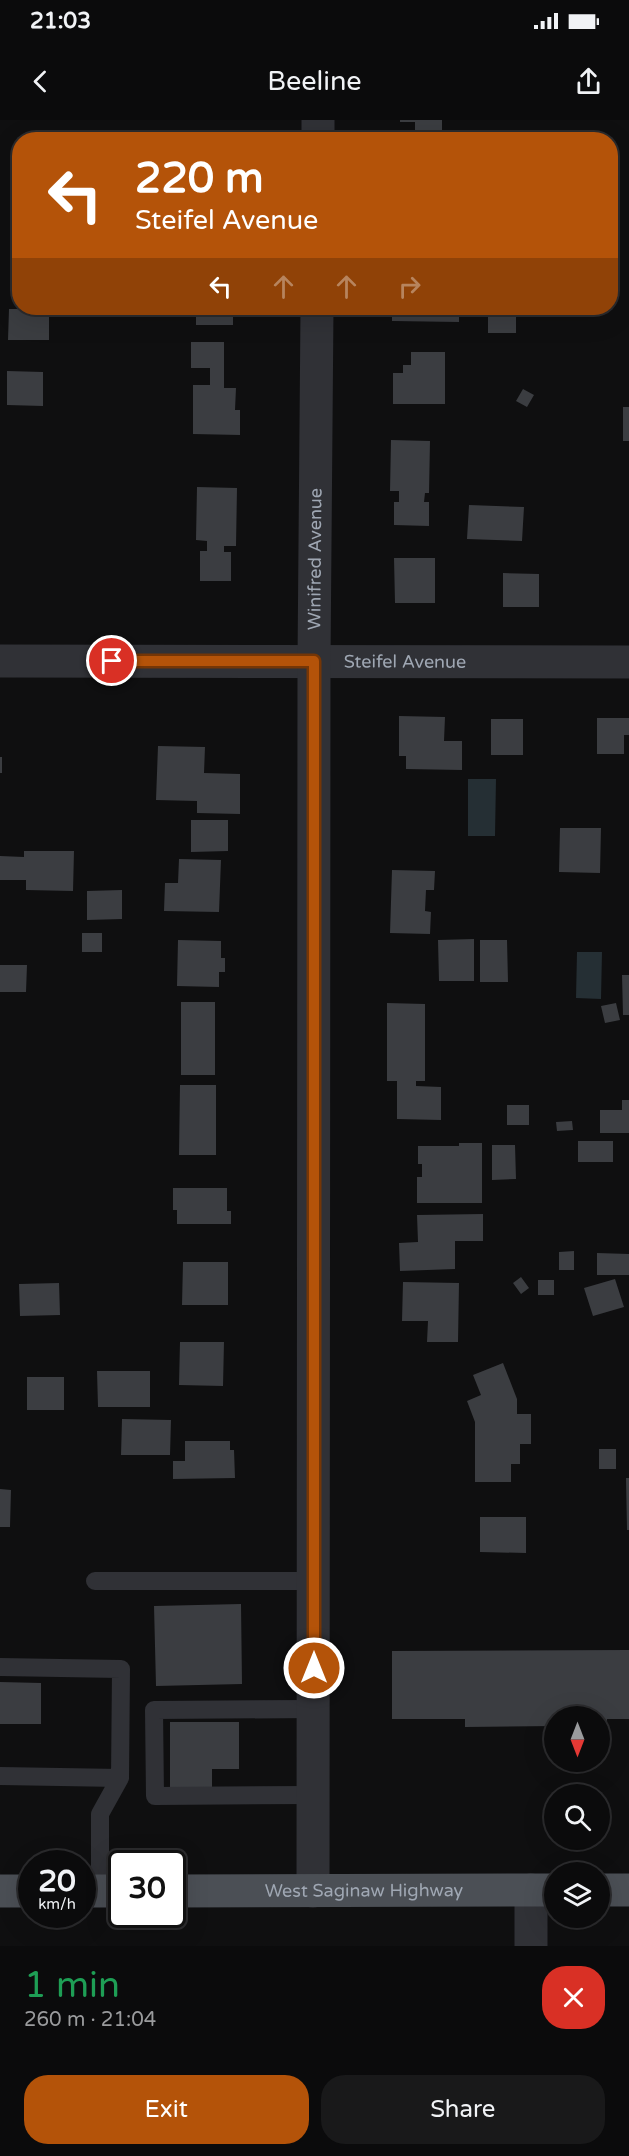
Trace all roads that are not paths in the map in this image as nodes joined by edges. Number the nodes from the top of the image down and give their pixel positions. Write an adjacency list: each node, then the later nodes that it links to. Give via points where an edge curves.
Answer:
1 (317, 315): 3 (street, Winifred Avenue)
2 (0, 661): 3 (street, Steifel Avenue)
3 (314, 661): 4 (street, Steifel Avenue); 6 (street, Winifred Avenue)
4 (629, 662)
5 (95, 1581): 6 (lane)
6 (314, 1581): 8 (street, Winifred Avenue)
7 (0, 1667): 10 (lane, via 121,1669)
8 (314, 1709): 11 (street, Winifred Avenue); 11 (lane, via 154,1710 155,1796)
9 (0, 1776): 10 (lane)
10 (120, 1778): 17 (lane, via 100,1814)
11 (313, 1795): 19 (street, Winifred Avenue)
12 (543, 1890): 19 (main road, West Saginaw Highway); 20 (street)
13 (610, 1890): 14 (main road)
14 (629, 1890)
15 (0, 1891): 16 (main road)
16 (18, 1891)
17 (101, 1891)
18 (186, 1891): 19 (main road, West Saginaw Highway)
19 (313, 1891)
20 (531, 1946)

